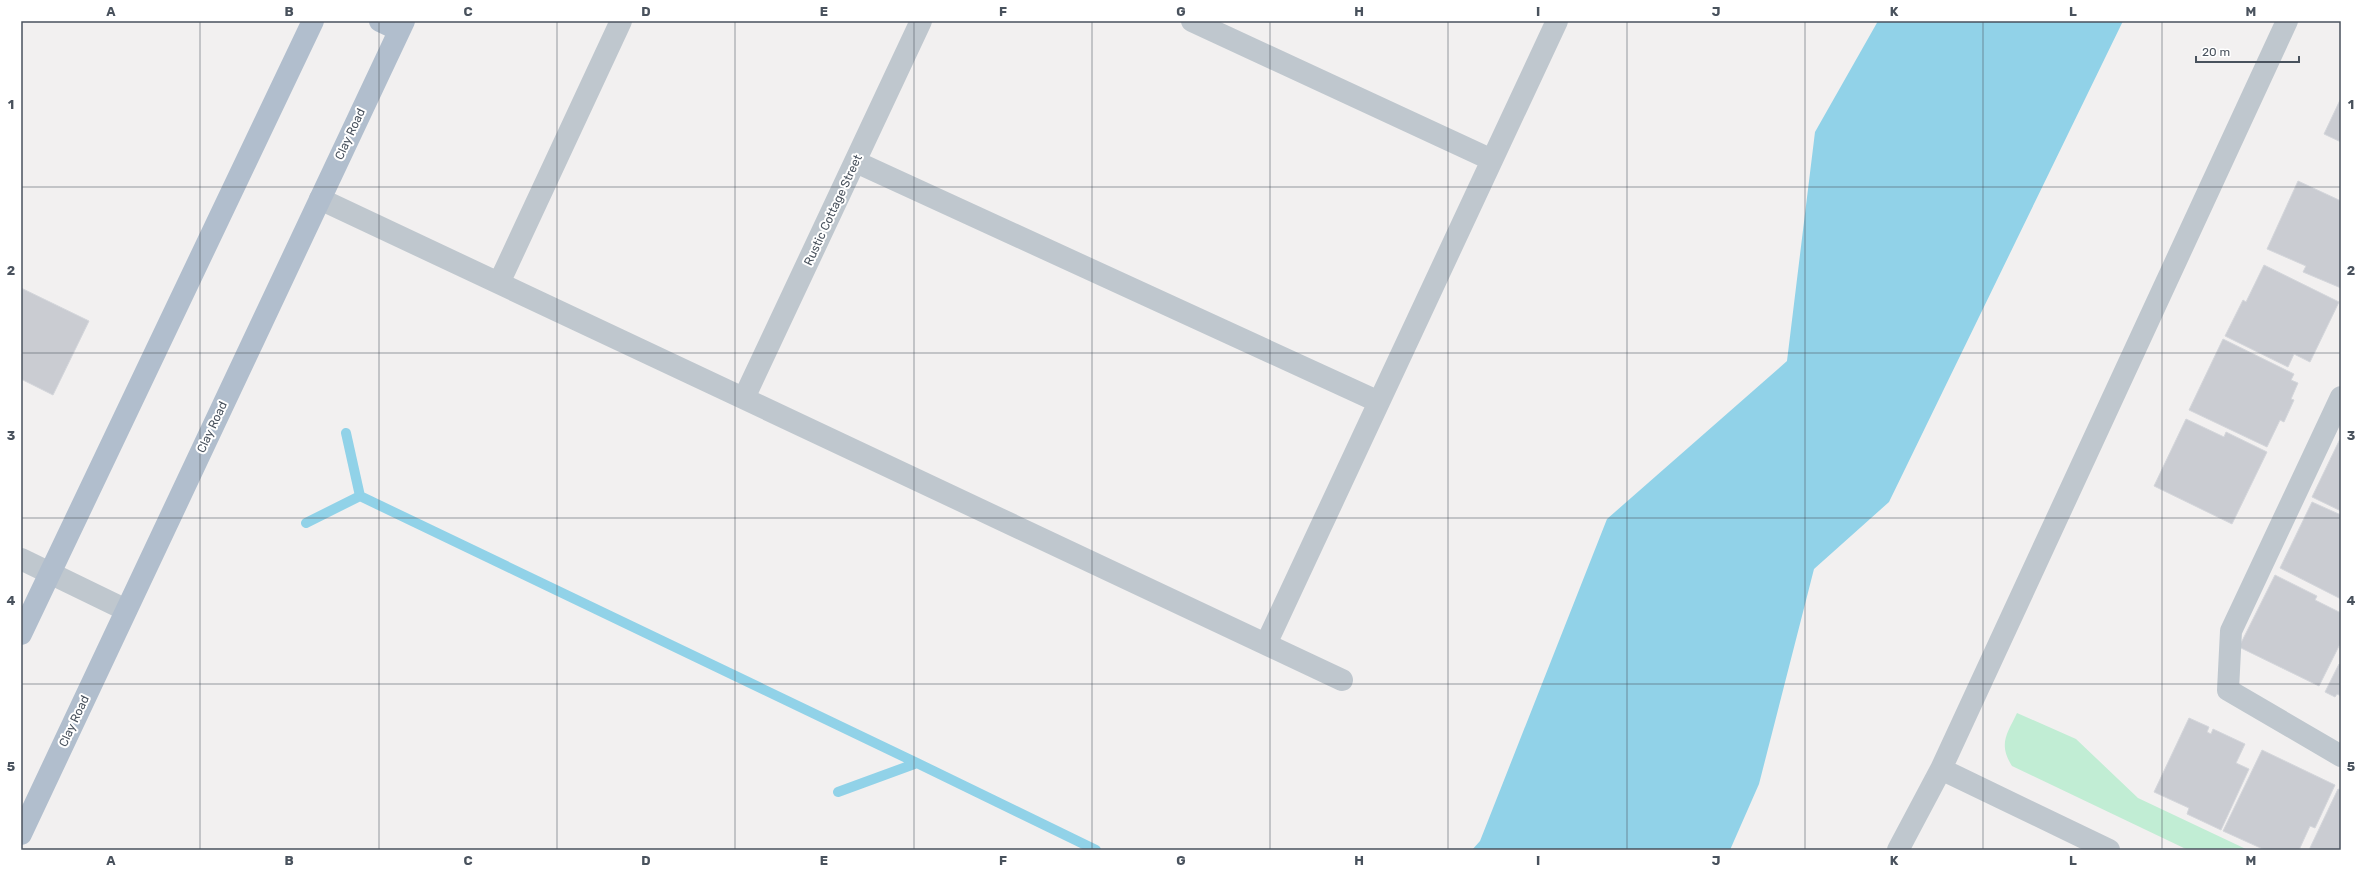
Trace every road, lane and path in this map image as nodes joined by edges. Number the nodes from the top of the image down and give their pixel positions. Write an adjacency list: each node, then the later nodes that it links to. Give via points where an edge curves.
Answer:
1 (313, 21): 17 (main road)
2 (380, 21): 8 (main road)
3 (621, 21): 12 (street)
4 (921, 21): 10 (street, Rustic Cottage Street)
5 (1192, 21): 9 (street)
6 (1557, 21): 9 (street)
7 (2287, 21): 23 (street)
8 (401, 26): 11 (main road, Clay Road)
9 (1492, 160): 15 (street)
10 (856, 162): 14 (street, Rustic Cottage Street); 15 (street)
11 (320, 198): 12 (street); 18 (main road, Clay Road)
12 (499, 283): 14 (street)
13 (2341, 397): 22 (street, via 2231,631 2228,690)
14 (744, 398): 20 (street)
15 (1379, 402): 20 (street)
16 (21, 559): 17 (street)
17 (50, 572): 18 (street); 19 (main road)
18 (126, 610): 24 (main road, Clay Road)
19 (21, 634)
20 (1266, 644): 21 (street)
21 (1342, 680)
22 (2341, 756)
23 (1941, 769): 25 (street); 26 (street)
24 (21, 834)
25 (1898, 850)
26 (2109, 850)

